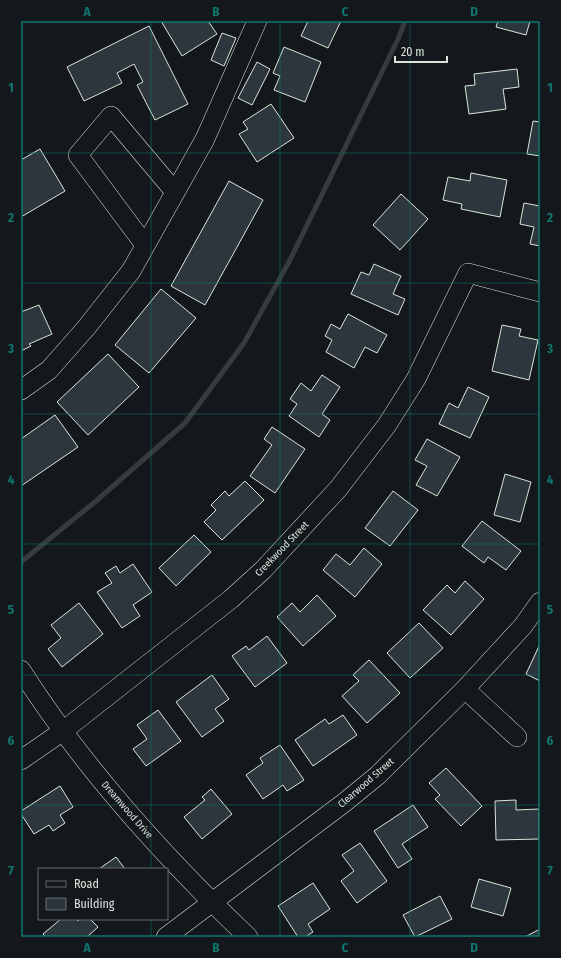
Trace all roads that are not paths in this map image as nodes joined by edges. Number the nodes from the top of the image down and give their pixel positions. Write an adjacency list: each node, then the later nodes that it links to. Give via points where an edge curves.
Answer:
1 (257, 21): 2 (street, via 205,139)
2 (175, 192): 3 (street); 3 (street, via 110,116 78,154)
3 (145, 246): 5 (street, via 131,271 86,328 49,370)
4 (540, 292): 9 (street, Creekwood Street, via 468,273 416,379 387,425 338,489 264,570 231,599)
5 (21, 390)
6 (540, 602): 8 (street, Clearwood Street, via 522,626)
7 (21, 670): 9 (street, Dreamwood Drive)
8 (465, 689): 10 (street); 12 (street, Clearwood Street, via 346,802)
9 (63, 731): 11 (street, Creekwood Street); 12 (street, Dreamwood Drive, via 143,828)
10 (516, 738)
11 (21, 760)
12 (212, 903): 13 (street, Clearwood Street); 14 (street, Dreamwood Drive)
13 (166, 937)
14 (248, 937)

